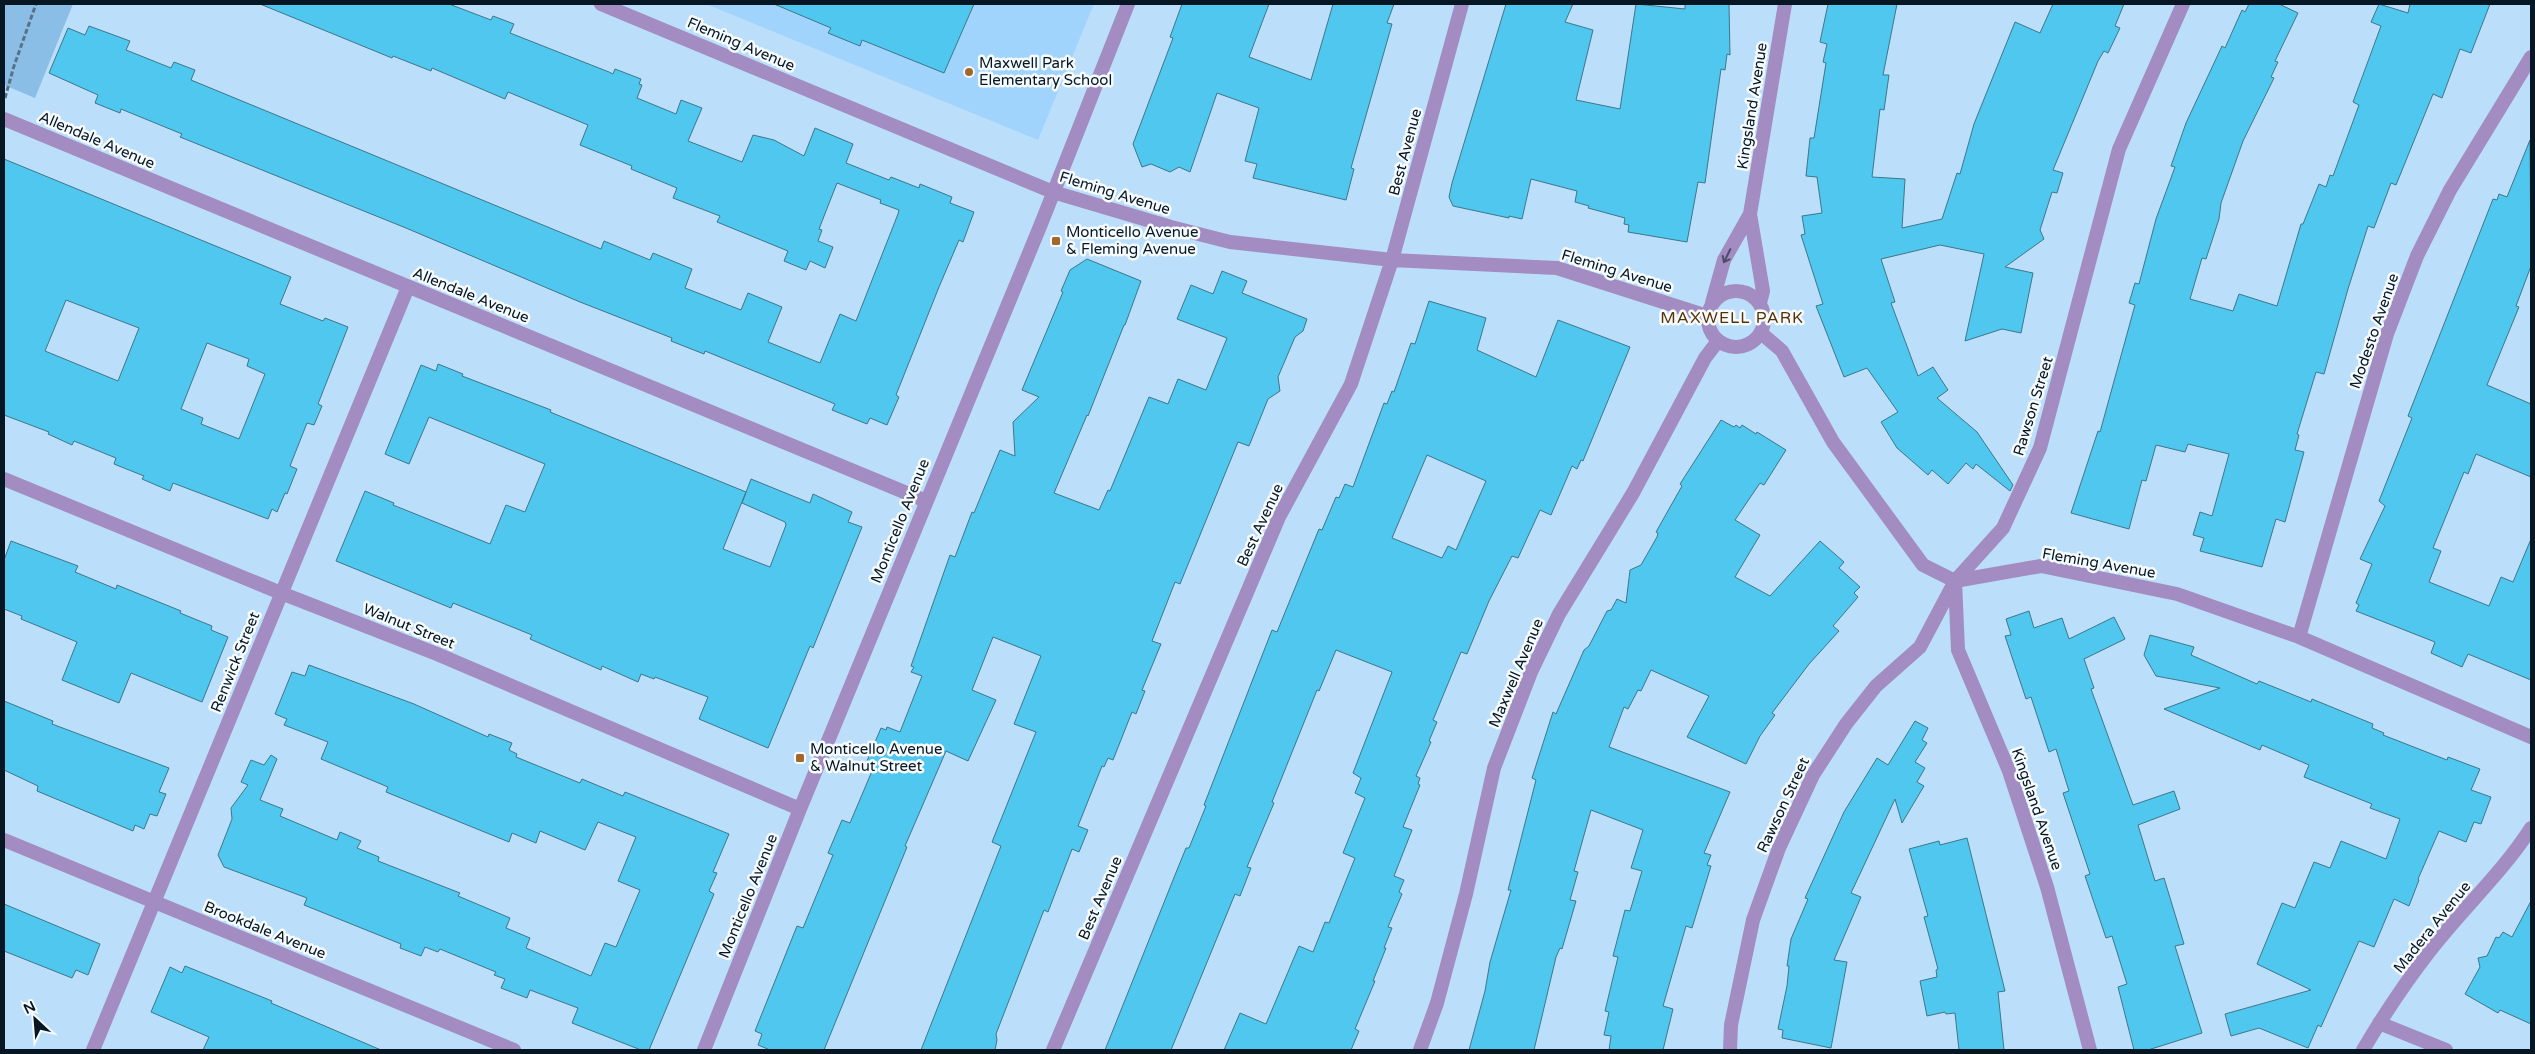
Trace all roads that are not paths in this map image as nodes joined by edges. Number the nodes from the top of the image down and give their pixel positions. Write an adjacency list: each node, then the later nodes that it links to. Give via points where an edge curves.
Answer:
1 (601, 4): 8 (street, Fleming Avenue)
2 (1128, 4): 8 (street, Monticello Avenue)
3 (1462, 4): 10 (street, Best Avenue)
4 (1785, 4): 9 (street, Kingsland Avenue)
5 (2183, 4): 18 (street, Rawson Street, via 2119,149 2040,448 2003,528)
6 (2531, 57): 20 (street, Modesto Avenue, via 2450,190 2417,256 2387,334)
7 (4, 118): 11 (street, Allendale Avenue)
8 (1053, 192): 10 (street, Fleming Avenue, via 1230,242); 17 (street, Monticello Avenue)
9 (1750, 214): 12 (street, Kingsland Avenue, via 1763,291); 13 (street, Kingsland Avenue, one-way to 13, via 1724,260)
10 (1392, 260): 13 (street, Fleming Avenue, via 1557,268); 30 (street, Best Avenue, via 1351,384 1279,517)
11 (408, 287): 17 (street, Allendale Avenue); 19 (street, Renwick Street)
12 (1760, 304): 13 (street, via 1755,297 1743,291 1728,291); 14 (street, via 1764,318)
13 (1710, 309): 15 (street, via 1709,329)
14 (1761, 333): 15 (street, via 1745,346 1731,347); 18 (street, via 1782,351 1833,442 1923,565)
15 (1718, 341): 31 (street, Maxwell Avenue, via 1705,358 1633,493 1559,614 1531,672 1494,768 1437,1003)
16 (4, 479): 19 (street, Walnut Street)
17 (926, 501): 22 (street, Monticello Avenue)
18 (1955, 580): 20 (street, Fleming Avenue, via 2041,566 2177,594); 32 (street, Rawson Street, via 1920,647 1876,686 1846,724 1813,775 1779,848 1753,920 1731,1025); 33 (street, Kingsland Avenue, via 1958,650 2012,780 2047,887)
19 (281, 593): 22 (street, Walnut Street, via 438,654); 25 (street, Renwick Street)
20 (2298, 637): 21 (street, Fleming Avenue)
21 (2531, 737)
22 (800, 809): 29 (street, Monticello Avenue)
23 (2531, 828): 26 (street, Madera Avenue, via 2494,877 2429,951)
24 (4, 840): 25 (street, Brookdale Avenue)
25 (154, 902): 27 (street, Renwick Street); 28 (street, Brookdale Avenue)
26 (2379, 1023): 34 (street, Madera Avenue); 35 (street)
27 (93, 1050)
28 (514, 1050)
29 (704, 1050)
30 (1053, 1050)
31 (1420, 1050)
32 (1730, 1050)
33 (2090, 1050)
34 (2363, 1050)
35 (2446, 1050)

